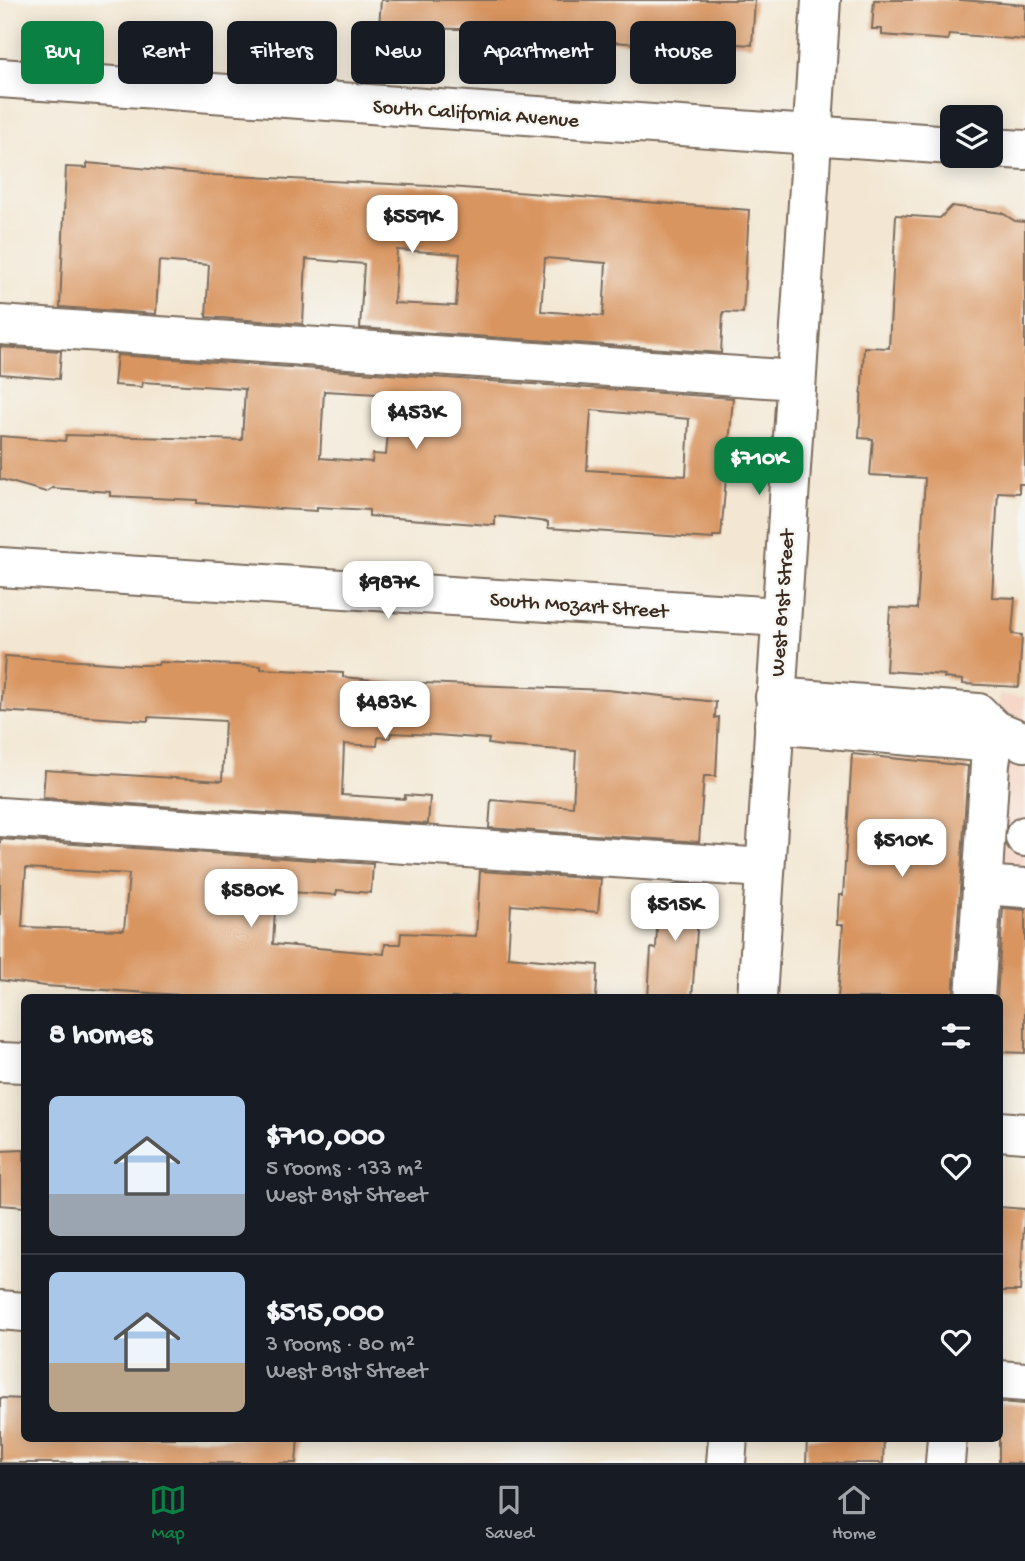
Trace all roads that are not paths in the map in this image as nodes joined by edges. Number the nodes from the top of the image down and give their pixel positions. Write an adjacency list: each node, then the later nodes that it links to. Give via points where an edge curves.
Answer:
1 (821, 0): 3 (street, West 81st Street)
2 (0, 78): 3 (street, South California Avenue)
3 (813, 135): 4 (street, South California Avenue); 8 (street, West 81st Street)
4 (940, 144)
5 (1003, 149): 6 (street)
6 (1025, 150)
7 (0, 325): 8 (street)
8 (796, 380): 10 (street, West 81st Street)
9 (0, 567): 10 (street, South Mozart Street)
10 (780, 617): 11 (street, West 81st Street)
11 (775, 710): 12 (street, via 978,713); 14 (street, West 81st Street)
12 (1010, 736): 15 (street)
13 (0, 817): 14 (street)
14 (765, 868): 17 (street, West 81st Street)
15 (982, 885): 16 (street); 18 (street)
16 (1025, 888)
17 (757, 994)
18 (975, 994)
19 (0, 1062): 20 (street)
20 (21, 1063)
21 (1003, 1131): 22 (street)
22 (1025, 1133)
23 (0, 1310): 24 (street)
24 (21, 1312)
25 (1003, 1380): 26 (street)
26 (1025, 1382)
27 (728, 1442): 29 (street)
28 (947, 1442): 30 (street)
29 (726, 1463)
30 (945, 1463)

